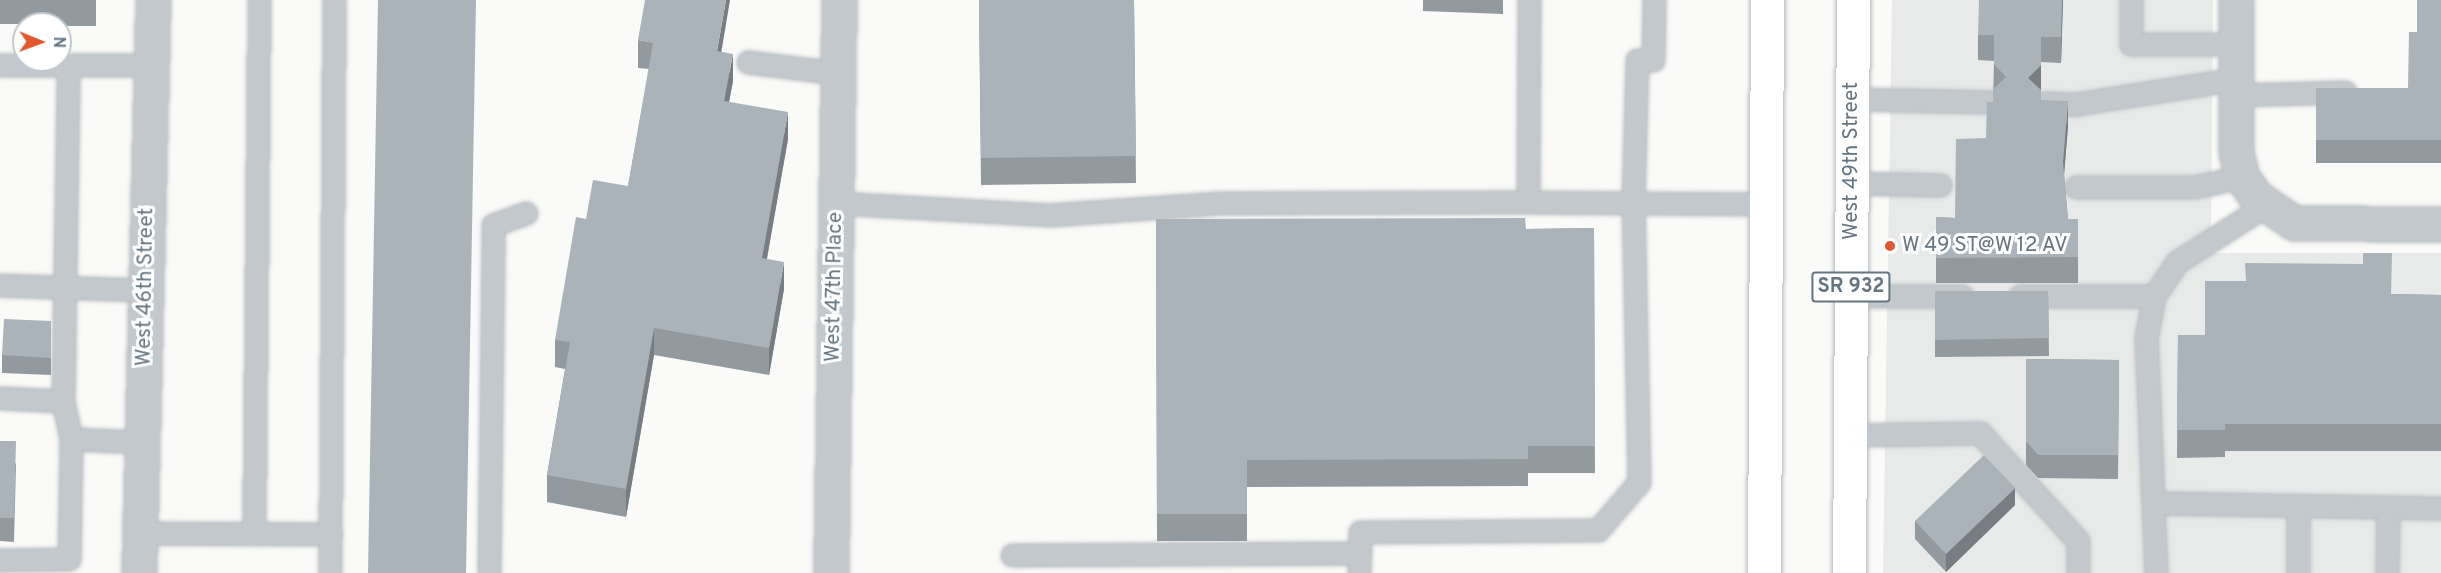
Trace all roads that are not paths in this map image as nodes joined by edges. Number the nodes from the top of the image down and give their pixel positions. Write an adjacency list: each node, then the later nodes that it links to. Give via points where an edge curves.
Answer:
1 (153, 0): 14 (street, West 46th Street)
2 (259, 0): 48 (lane)
3 (334, 0): 49 (lane)
4 (839, 0): 16 (street, West 47th Place)
5 (1529, 0): 26 (lane)
6 (1654, 0): 28 (lane, via 1653,60 1637,60)
7 (1767, 0): 29 (main road)
8 (1853, 0): 19 (main road, West 49th Street / SR 932)
9 (2132, 0): 11 (lane, via 2131,44)
10 (2236, 0): 11 (street)
11 (2236, 44): 17 (street)
12 (748, 62): 16 (lane)
13 (72, 65): 14 (lane)
14 (152, 65): 35 (street, West 46th Street)
15 (68, 72): 34 (lane)
16 (838, 73): 27 (street, West 47th Place)
17 (2235, 87): 18 (lane); 21 (lane, via 2076,104); 22 (street)
18 (2364, 91)
19 (1852, 99): 20 (lane); 23 (main road, West 49th Street / SR 932)
20 (1993, 102)
21 (2041, 103)
22 (2242, 177): 25 (lane, via 2194,187); 30 (street)
23 (1852, 183): 24 (lane); 36 (main road, West 49th Street / SR 932)
24 (1940, 185)
25 (2076, 187)
26 (1528, 202): 27 (lane, via 1220,203 1049,215); 28 (lane)
27 (836, 203): 56 (street, West 47th Place)
28 (1633, 203): 29 (lane); 52 (lane, via 1639,482 1598,530 1360,532)
29 (1766, 204): 57 (main road)
30 (2265, 206): 32 (street, via 2304,224); 37 (lane, via 2177,262)
31 (526, 213): 55 (lane, via 493,225)
32 (2441, 224)
33 (0, 285): 34 (lane)
34 (64, 287): 35 (lane); 39 (lane)
35 (146, 290): 42 (street, West 46th Street)
36 (1851, 296): 37 (lane); 40 (main road, West 49th Street / SR 932)
37 (2154, 296): 43 (lane, via 2146,338)
38 (0, 398): 39 (lane)
39 (63, 401): 41 (lane)
40 (1850, 435): 58 (main road, West 49th Street / SR 932); 59 (lane, via 1980,433 2078,541)
41 (71, 439): 42 (lane); 51 (lane, via 69,559)
42 (142, 442): 47 (street, West 46th Street)
43 (2156, 503): 44 (lane); 60 (lane)
44 (2298, 506): 45 (lane); 61 (lane)
45 (2388, 507): 46 (lane); 62 (lane)
46 (2441, 508)
47 (140, 533): 48 (lane); 53 (street, West 46th Street)
48 (254, 533): 49 (lane)
49 (331, 534): 54 (lane)
50 (1012, 555): 52 (lane)
51 (0, 560)
52 (1360, 563)
53 (140, 573)
54 (330, 573)
55 (489, 573)
56 (831, 573)
57 (1764, 573)
58 (1849, 573)
59 (2078, 573)
60 (2156, 573)
61 (2298, 573)
62 (2387, 573)

